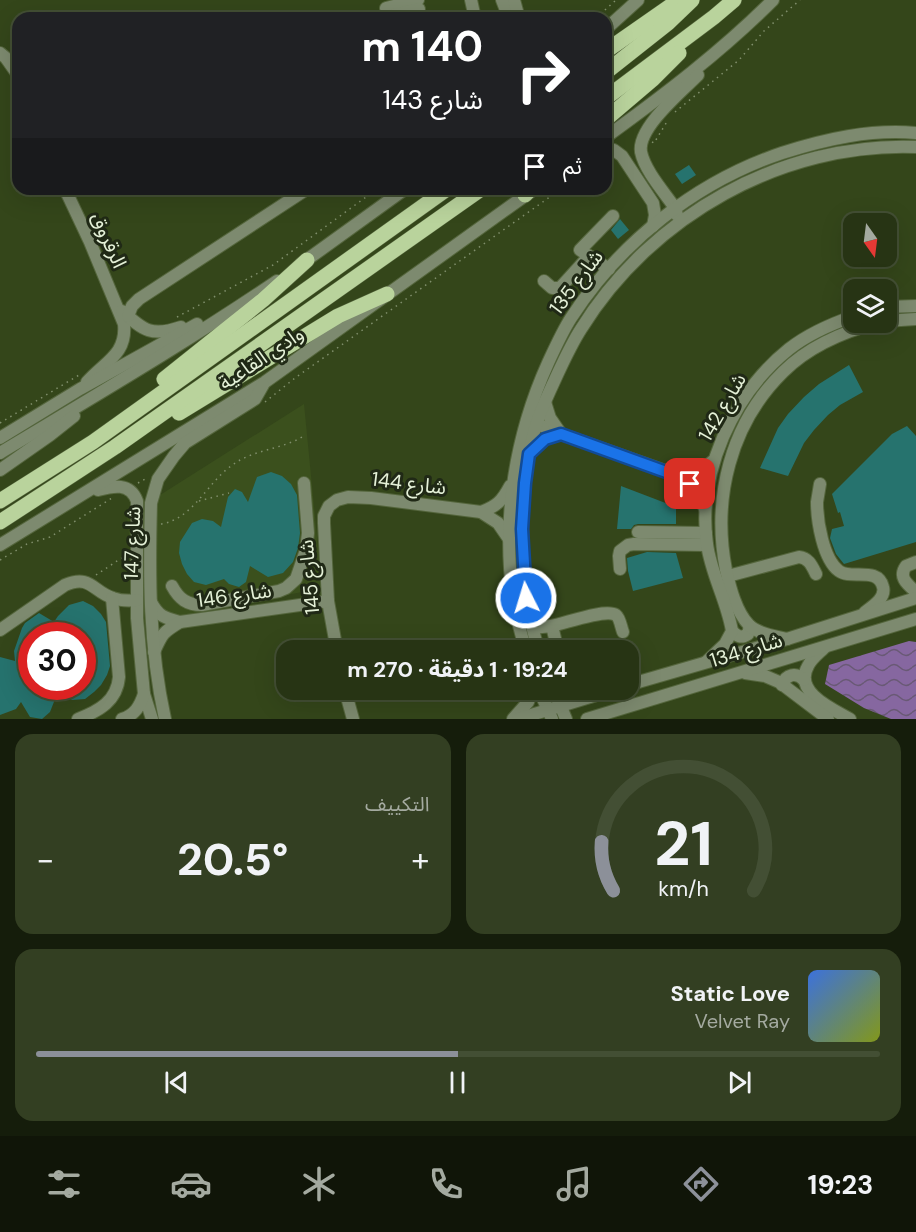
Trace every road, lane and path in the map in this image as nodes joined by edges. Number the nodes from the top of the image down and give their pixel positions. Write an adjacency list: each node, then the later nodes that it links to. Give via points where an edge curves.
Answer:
1 (616, 0): 10 (path)
2 (638, 0): 12 (street)
3 (678, 0): 13 (main road)
4 (692, 0): 17 (main road)
5 (734, 0): 11 (main road)
6 (773, 0): 14 (street)
7 (800, 0): 22 (path, via 764,31 739,60 670,116 654,143)
8 (419, 7): 9 (street)
9 (402, 12)
10 (603, 12)
11 (714, 17): 18 (main road); 19 (main road)
12 (612, 23)
13 (612, 47)
14 (718, 51): 20 (street); 22 (street, via 655,120)
15 (0, 53): 16 (street)
16 (12, 66)
17 (612, 67)
18 (612, 94)
19 (612, 114)
20 (612, 132)
21 (916, 133): 28 (street, شارع 135, via 875,132 805,146 746,166)
22 (643, 139): 27 (street, via 641,153)
23 (916, 147): 39 (street, شارع 135, via 867,148 791,164 726,192)
24 (612, 149): 25 (street)
25 (620, 155): 26 (path); 40 (street, via 653,202)
26 (612, 163)
27 (663, 191): 28 (street, via 679,196); 37 (street)
28 (696, 194): 37 (street, شارع 135)
29 (67, 195): 48 (street, الرقروق)
30 (298, 195): 50 (street, via 139,299)
31 (369, 195): 53 (path, via 273,265)
32 (397, 195): 42 (street)
33 (439, 195): 72 (main road, وادي القاعية)
34 (473, 195): 68 (main road, وادي القاعية)
35 (524, 195): 46 (street, وادي القاعية)
36 (553, 195): 62 (path)
37 (675, 208): 39 (street); 40 (street, شارع 135)
38 (613, 216): 41 (street, via 581,248)
39 (677, 224): 61 (street, شارع 135, via 619,278 600,302 574,340)
40 (653, 226): 43 (street, شارع 135)
41 (589, 256): 43 (street); 44 (street, via 560,288 552,288)
42 (307, 260): 45 (street); 72 (main road, via 263,300)
43 (609, 269): 63 (street, شارع 135, via 570,320 540,380)
44 (544, 281)
45 (265, 289): 51 (street); 60 (street)
46 (387, 294): 58 (street, وادي القاعية); 68 (main road, via 338,316)
47 (916, 306): 49 (street)
48 (118, 307): 50 (street, الرقروق); 59 (street, الرقروق, via 125,332 117,354)
49 (897, 307)
50 (128, 316): 51 (street, الرقروق, via 147,330 158,332)
51 (208, 318): 59 (street)
52 (916, 319): 54 (street)
53 (170, 320)
54 (897, 320)
55 (843, 321): 71 (street, شارع 142, via 816,332 773,363 742,402)
56 (846, 333): 99 (street, شارع 142, via 797,359 783,372 765,392 739,435 724,486 721,527)
57 (87, 370): 64 (path)
58 (265, 382): 75 (street, شارع 147, via 255,399 185,443); 80 (street, وادي القاعية)
59 (80, 389): 67 (street)
60 (94, 397): 69 (street); 73 (street, via 50,435)
61 (545, 402): 63 (street, شارع 135); 65 (street)
62 (261, 405)
63 (531, 422): 65 (street); 70 (street, شارع 135); 76 (street, شارع 135, via 520,444)
64 (0, 423)
65 (561, 434): 70 (street, via 545,439); 74 (street)
66 (304, 436): 84 (path, via 242,459 224,472)
67 (0, 438)
68 (116, 447): 88 (main road, وادي القاعية)
69 (0, 453)
70 (529, 454): 114 (street, شارع 135, via 522,529 526,598)
71 (714, 460): 74 (street, via 698,472); 86 (street, شارع 142)
72 (62, 461): 83 (main road, وادي القاعية)
73 (0, 470)
74 (680, 477): 86 (street, via 696,491)
75 (158, 479): 79 (path, via 145,478); 89 (street, شارع 147)
76 (512, 482): 87 (street, via 500,502); 92 (street, شارع 135)
77 (304, 483): 103 (street, via 308,533 298,574 286,588)
78 (820, 484): 109 (street, via 817,502 821,534 833,565 847,575 872,576 883,586 880,599)
79 (131, 490): 80 (street, شارع 147, via 114,486); 94 (street, شارع 147, via 138,504)
80 (88, 492): 93 (street, وادي القاعية)
81 (229, 493): 84 (path)
82 (115, 497): 95 (path, via 50,537 27,544)
83 (0, 501)
84 (198, 501): 89 (path, via 178,519)
85 (333, 503): 87 (street, شارع 144, via 348,497 371,498); 107 (street, شارع 145, via 324,516)
86 (705, 509): 91 (street, شارع 142)
87 (481, 512): 92 (street, via 498,523)
88 (0, 522)
89 (150, 525): 106 (street, شارع 147)
90 (638, 532): 91 (street)
91 (707, 539): 97 (street, via 628,545 620,551); 116 (street, شارع 142, via 712,569)
92 (509, 540): 120 (street, شارع 135, via 513,599)
93 (0, 545)
94 (137, 554): 100 (path, via 120,558); 106 (street, شارع 147)
95 (0, 560)
96 (916, 562): 102 (street, via 902,571 903,579)
97 (620, 569)
98 (816, 574): 99 (street, via 807,560 799,557)
99 (728, 576): 113 (street, شارع 142)
100 (89, 583): 104 (street); 115 (street, via 65,585)
101 (172, 586): 103 (street, via 181,599 194,605)
102 (916, 592)
103 (245, 597): 108 (street)
104 (112, 598): 106 (street); 139 (street, via 118,685 105,705)
105 (916, 598): 109 (street, شارع 134)
106 (143, 600): 111 (street, شارع 146, via 165,618); 124 (street, شارع 147); 130 (street, شارع 147, via 139,638)
107 (328, 601): 108 (street, شارع 146); 119 (street, شارع 145)
108 (247, 613): 111 (street, شارع 146)
109 (859, 617): 118 (street, شارع 134)
110 (916, 619): 123 (street, شارع 134)
111 (180, 622): 124 (street, شارع 146, via 166,630)
112 (552, 626): 114 (street); 117 (street, via 611,613 619,618); 122 (street)
113 (750, 626): 116 (street, via 745,636 736,636); 118 (street)
114 (533, 628): 121 (street, شارع 135)
115 (0, 630)
116 (732, 631): 125 (street)
117 (623, 632)
118 (787, 639): 125 (street, شارع 134)
119 (335, 640)
120 (523, 640)
121 (536, 640)
122 (555, 640)
123 (825, 647): 126 (street, شارع 134); 127 (street, via 807,667)
124 (154, 653): 142 (street, شارع 147)
125 (706, 662): 128 (street, شارع 134)
126 (741, 672): 129 (street, via 765,676); 137 (street, شارع 134)
127 (804, 680): 129 (street, via 792,675); 150 (street, via 809,693)
128 (639, 682)
129 (782, 685): 149 (street)
130 (144, 694): 140 (street, via 134,713); 141 (street, شارع 147)
131 (348, 700): 143 (street)
132 (529, 700): 144 (street)
133 (543, 700): 138 (street)
134 (558, 700): 136 (street)
135 (581, 700): 136 (street)
136 (561, 706): 138 (street); 146 (street)
137 (620, 709): 147 (street, شارع 134); 148 (street)
138 (550, 715): 145 (street)
139 (78, 719)
140 (125, 719)
141 (152, 719)
142 (165, 719)
143 (353, 719)
144 (513, 719)
145 (518, 719)
146 (566, 719)
147 (587, 719)
148 (608, 719)
149 (828, 719)
150 (850, 719)

